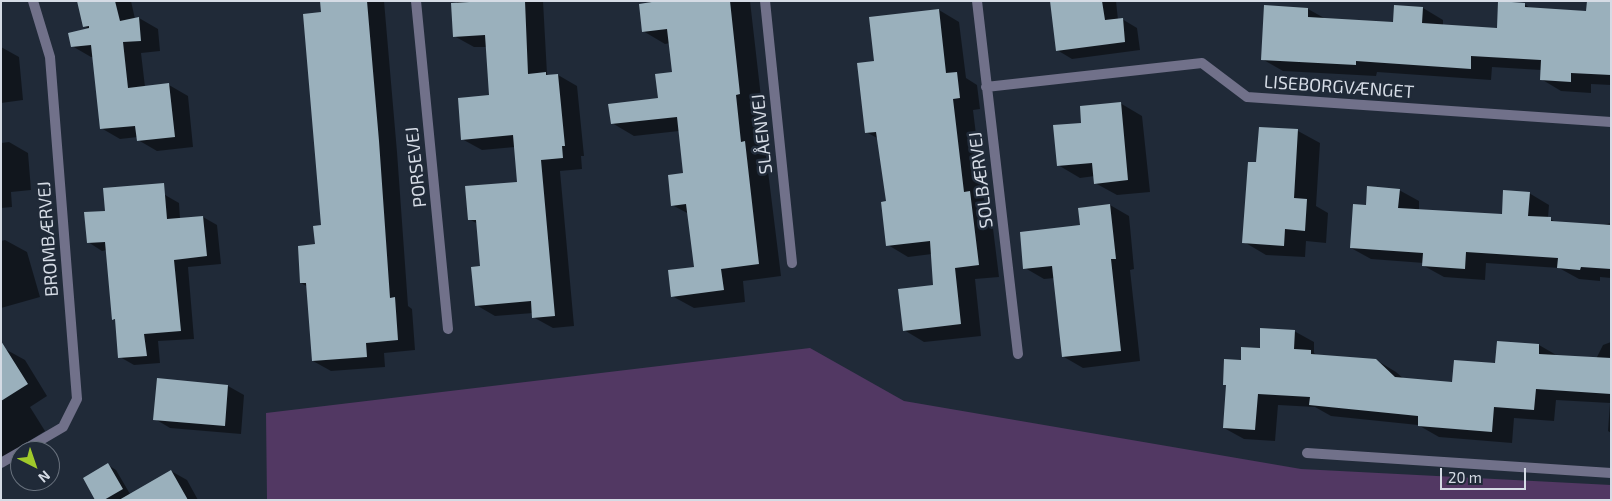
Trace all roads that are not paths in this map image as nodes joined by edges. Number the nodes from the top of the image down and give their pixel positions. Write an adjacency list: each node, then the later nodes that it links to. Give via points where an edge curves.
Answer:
1 (33, 1): 10 (street, BROMBÆRVEJ, via 50,58 76,399 63,427)
2 (416, 1): 8 (street, PORSEVEJ)
3 (765, 1): 7 (street, SLÅENVEJ)
4 (977, 1): 5 (street, SOLBÆRVEJ)
5 (986, 87): 6 (street, LISEBORGVÆNGET, via 1202,63 1247,97); 9 (street, SOLBÆRVEJ)
6 (1611, 122)
7 (792, 263)
8 (448, 329)
9 (1018, 354)
10 (39, 441)
11 (1307, 453): 12 (street)
12 (1611, 473)

